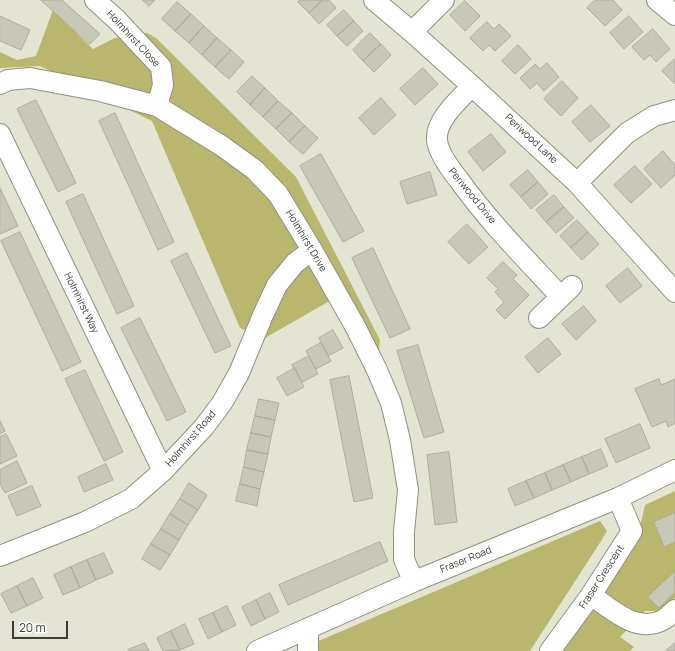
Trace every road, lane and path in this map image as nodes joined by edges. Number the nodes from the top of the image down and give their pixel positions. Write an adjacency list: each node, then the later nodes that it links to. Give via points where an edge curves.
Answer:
1 (95, 0): 9 (street, Holmhirst Close, via 118,20 161,67 163,85)
2 (374, 0): 6 (street, Periwood Lane)
3 (444, 0): 6 (street)
4 (657, 0): 5 (street)
5 (675, 15)
6 (412, 32): 8 (street, Periwood Lane)
7 (0, 84): 9 (street, Holmhirst Drive, via 8,80 30,78 100,91)
8 (472, 86): 12 (street, Periwood Lane); 15 (street, Periwood Drive, via 447,114 439,127 437,141 446,163 478,207 566,292)
9 (157, 106): 13 (street, Holmhirst Drive, via 222,146 254,170 278,194)
10 (675, 110): 12 (street, via 654,116 627,134)
11 (0, 134): 17 (street, Holmhirst Way)
12 (577, 183): 14 (street, Periwood Lane)
13 (312, 250): 17 (street, Holmhirst Road, via 295,263 277,285 239,373 222,403 204,427); 20 (street, Holmhirst Drive, via 355,326 391,403 408,490 404,559)
14 (675, 292)
15 (539, 318)
16 (675, 470): 18 (street, Fraser Road)
17 (163, 471): 19 (street, Holmhirst Road, via 131,499 85,522)
18 (618, 498): 20 (street, Fraser Road); 21 (street, Fraser Crescent, via 632,531)
19 (1, 554)
20 (415, 581): 23 (street, Fraser Road)
21 (591, 595): 22 (street, via 627,619 644,624 664,620); 26 (street, Fraser Crescent)
22 (675, 610)
23 (308, 629): 24 (street, Fraser Road); 25 (street)
24 (257, 651)
25 (308, 651)
26 (550, 651)

